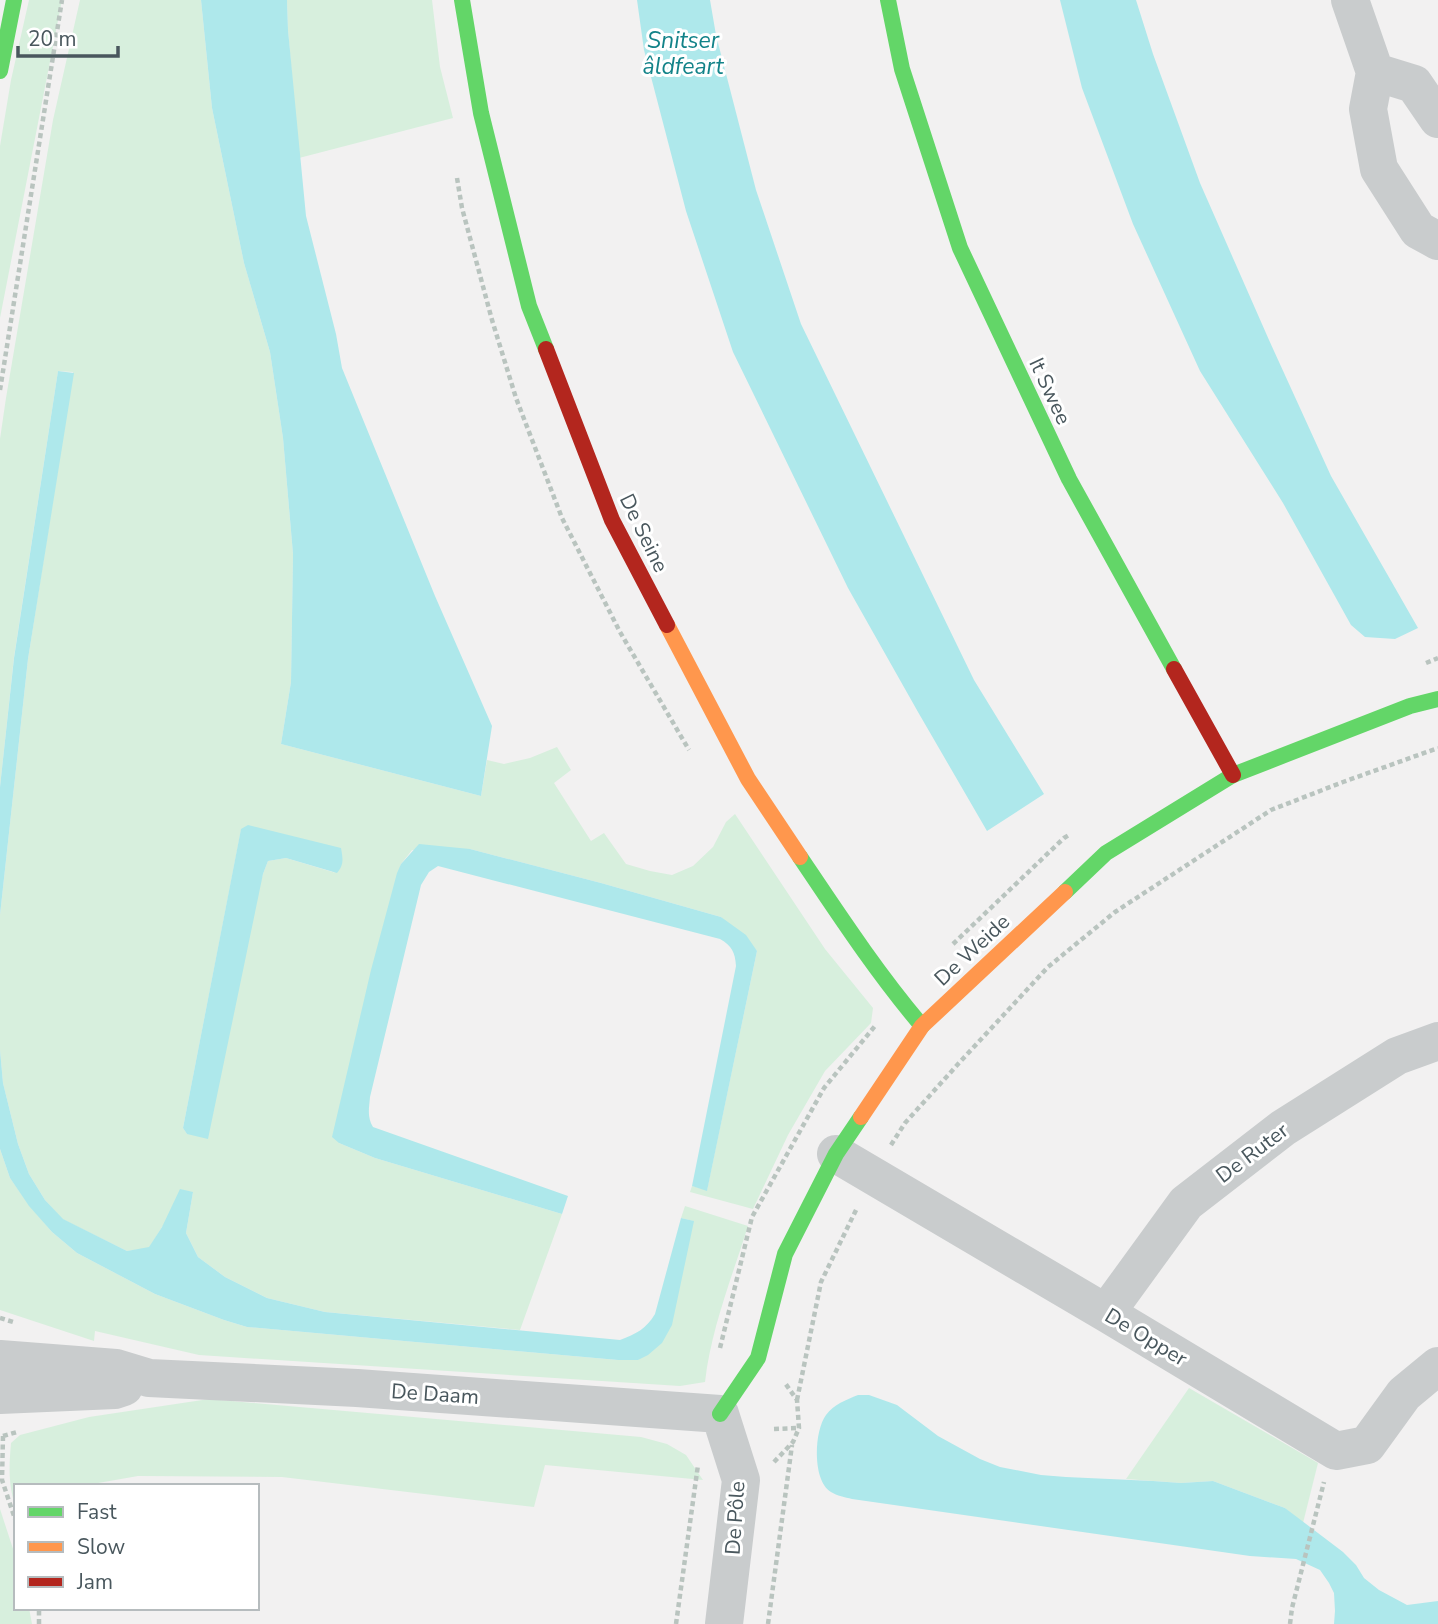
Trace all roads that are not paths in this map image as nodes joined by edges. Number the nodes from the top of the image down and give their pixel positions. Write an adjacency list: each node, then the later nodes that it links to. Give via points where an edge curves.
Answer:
1 (14, 0): 5 (street)
2 (463, 0): 11 (street, De Seine, via 481,113 529,306 612,520 748,779 854,938)
3 (888, 0): 10 (street, It Swee, via 902,69 960,248 1069,479)
4 (1350, 0): 6 (street)
5 (0, 71)
6 (1375, 72): 7 (street, via 1414,84); 8 (street, via 1368,109 1379,169 1418,230)
7 (1438, 119)
8 (1438, 241)
9 (1438, 699): 10 (street, De Weide)
10 (1233, 775): 11 (street, De Weide, via 1106,853)
11 (922, 1026): 13 (street, De Weide)
12 (1438, 1041): 14 (street, De Ruter, via 1397,1056 1283,1128 1186,1203)
13 (836, 1154): 14 (street, De Opper); 19 (street, De Weide, via 785,1254 758,1357)
14 (1106, 1312): 16 (street, De Opper, via 1336,1451 1367,1445 1404,1394)
15 (0, 1359): 17 (street, De Daam, via 116,1368)
16 (1438, 1366)
17 (149, 1378): 18 (street, De Daam, via 115,1390); 19 (street, De Daam)
18 (0, 1395)
19 (720, 1414): 20 (street, De Pôle, via 741,1480)
20 (724, 1624)

